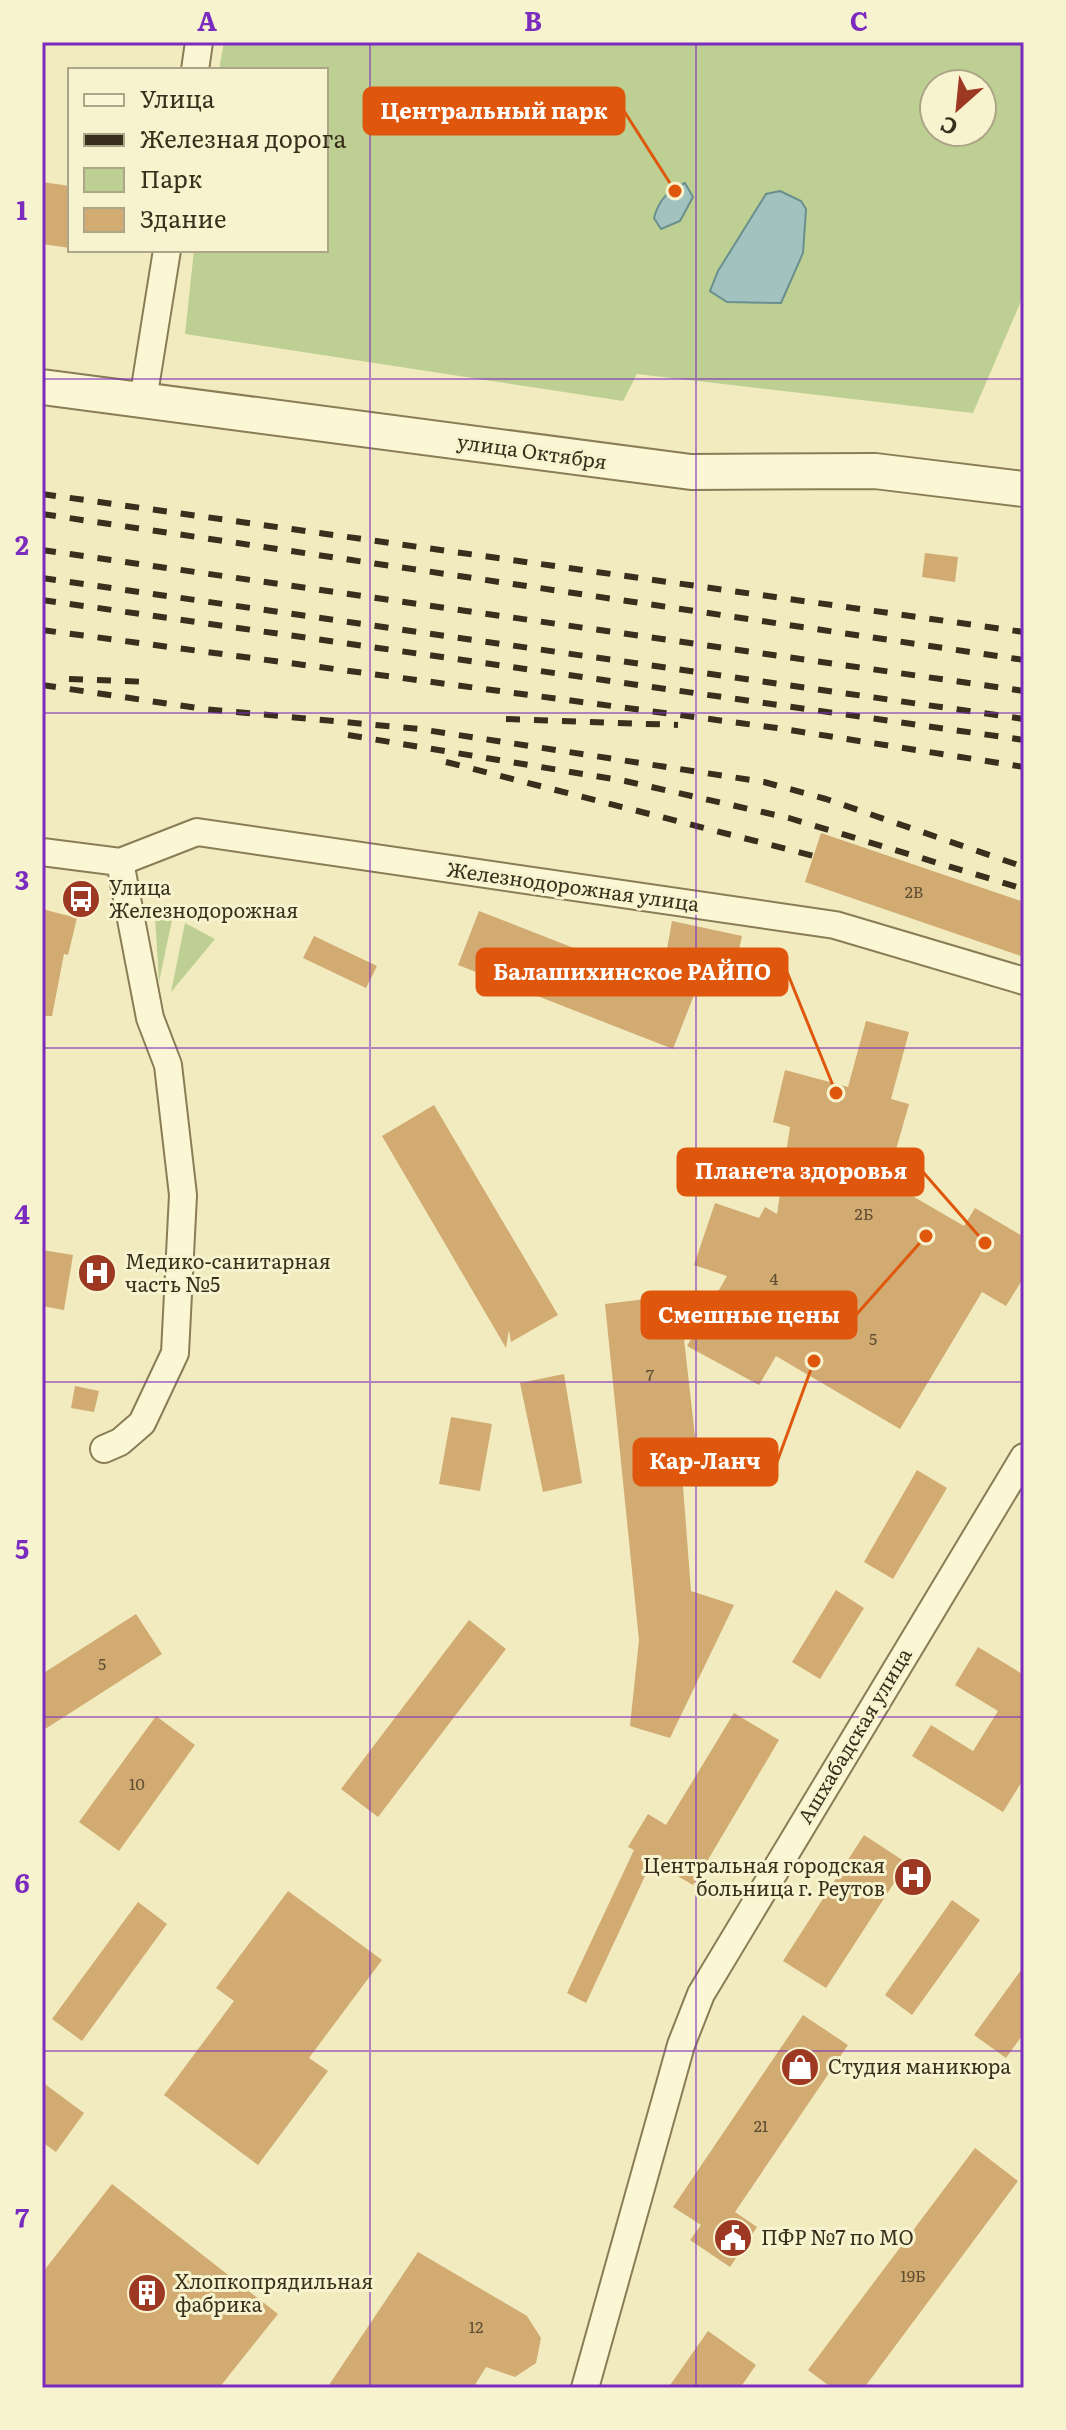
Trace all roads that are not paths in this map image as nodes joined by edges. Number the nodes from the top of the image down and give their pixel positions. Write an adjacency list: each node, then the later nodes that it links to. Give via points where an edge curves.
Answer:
1 (199, 42): 2 (street)
2 (195, 68)
3 (167, 252): 5 (street)
4 (42, 387): 5 (street, улица Октября)
5 (143, 400): 6 (street, улица Октября, via 691,472 875,471)
6 (1024, 489)
7 (42, 852): 8 (street, Железнодорожная улица)
8 (120, 862): 9 (street, Железнодорожная улица, via 197,832 835,925); 10 (street, via 150,1018 168,1065 183,1195 175,1353 142,1423)
9 (1024, 981)
10 (104, 1449)
11 (1024, 1457): 12 (street, Ашхабадская улица, via 701,1994 681,2045)
12 (585, 2388)

